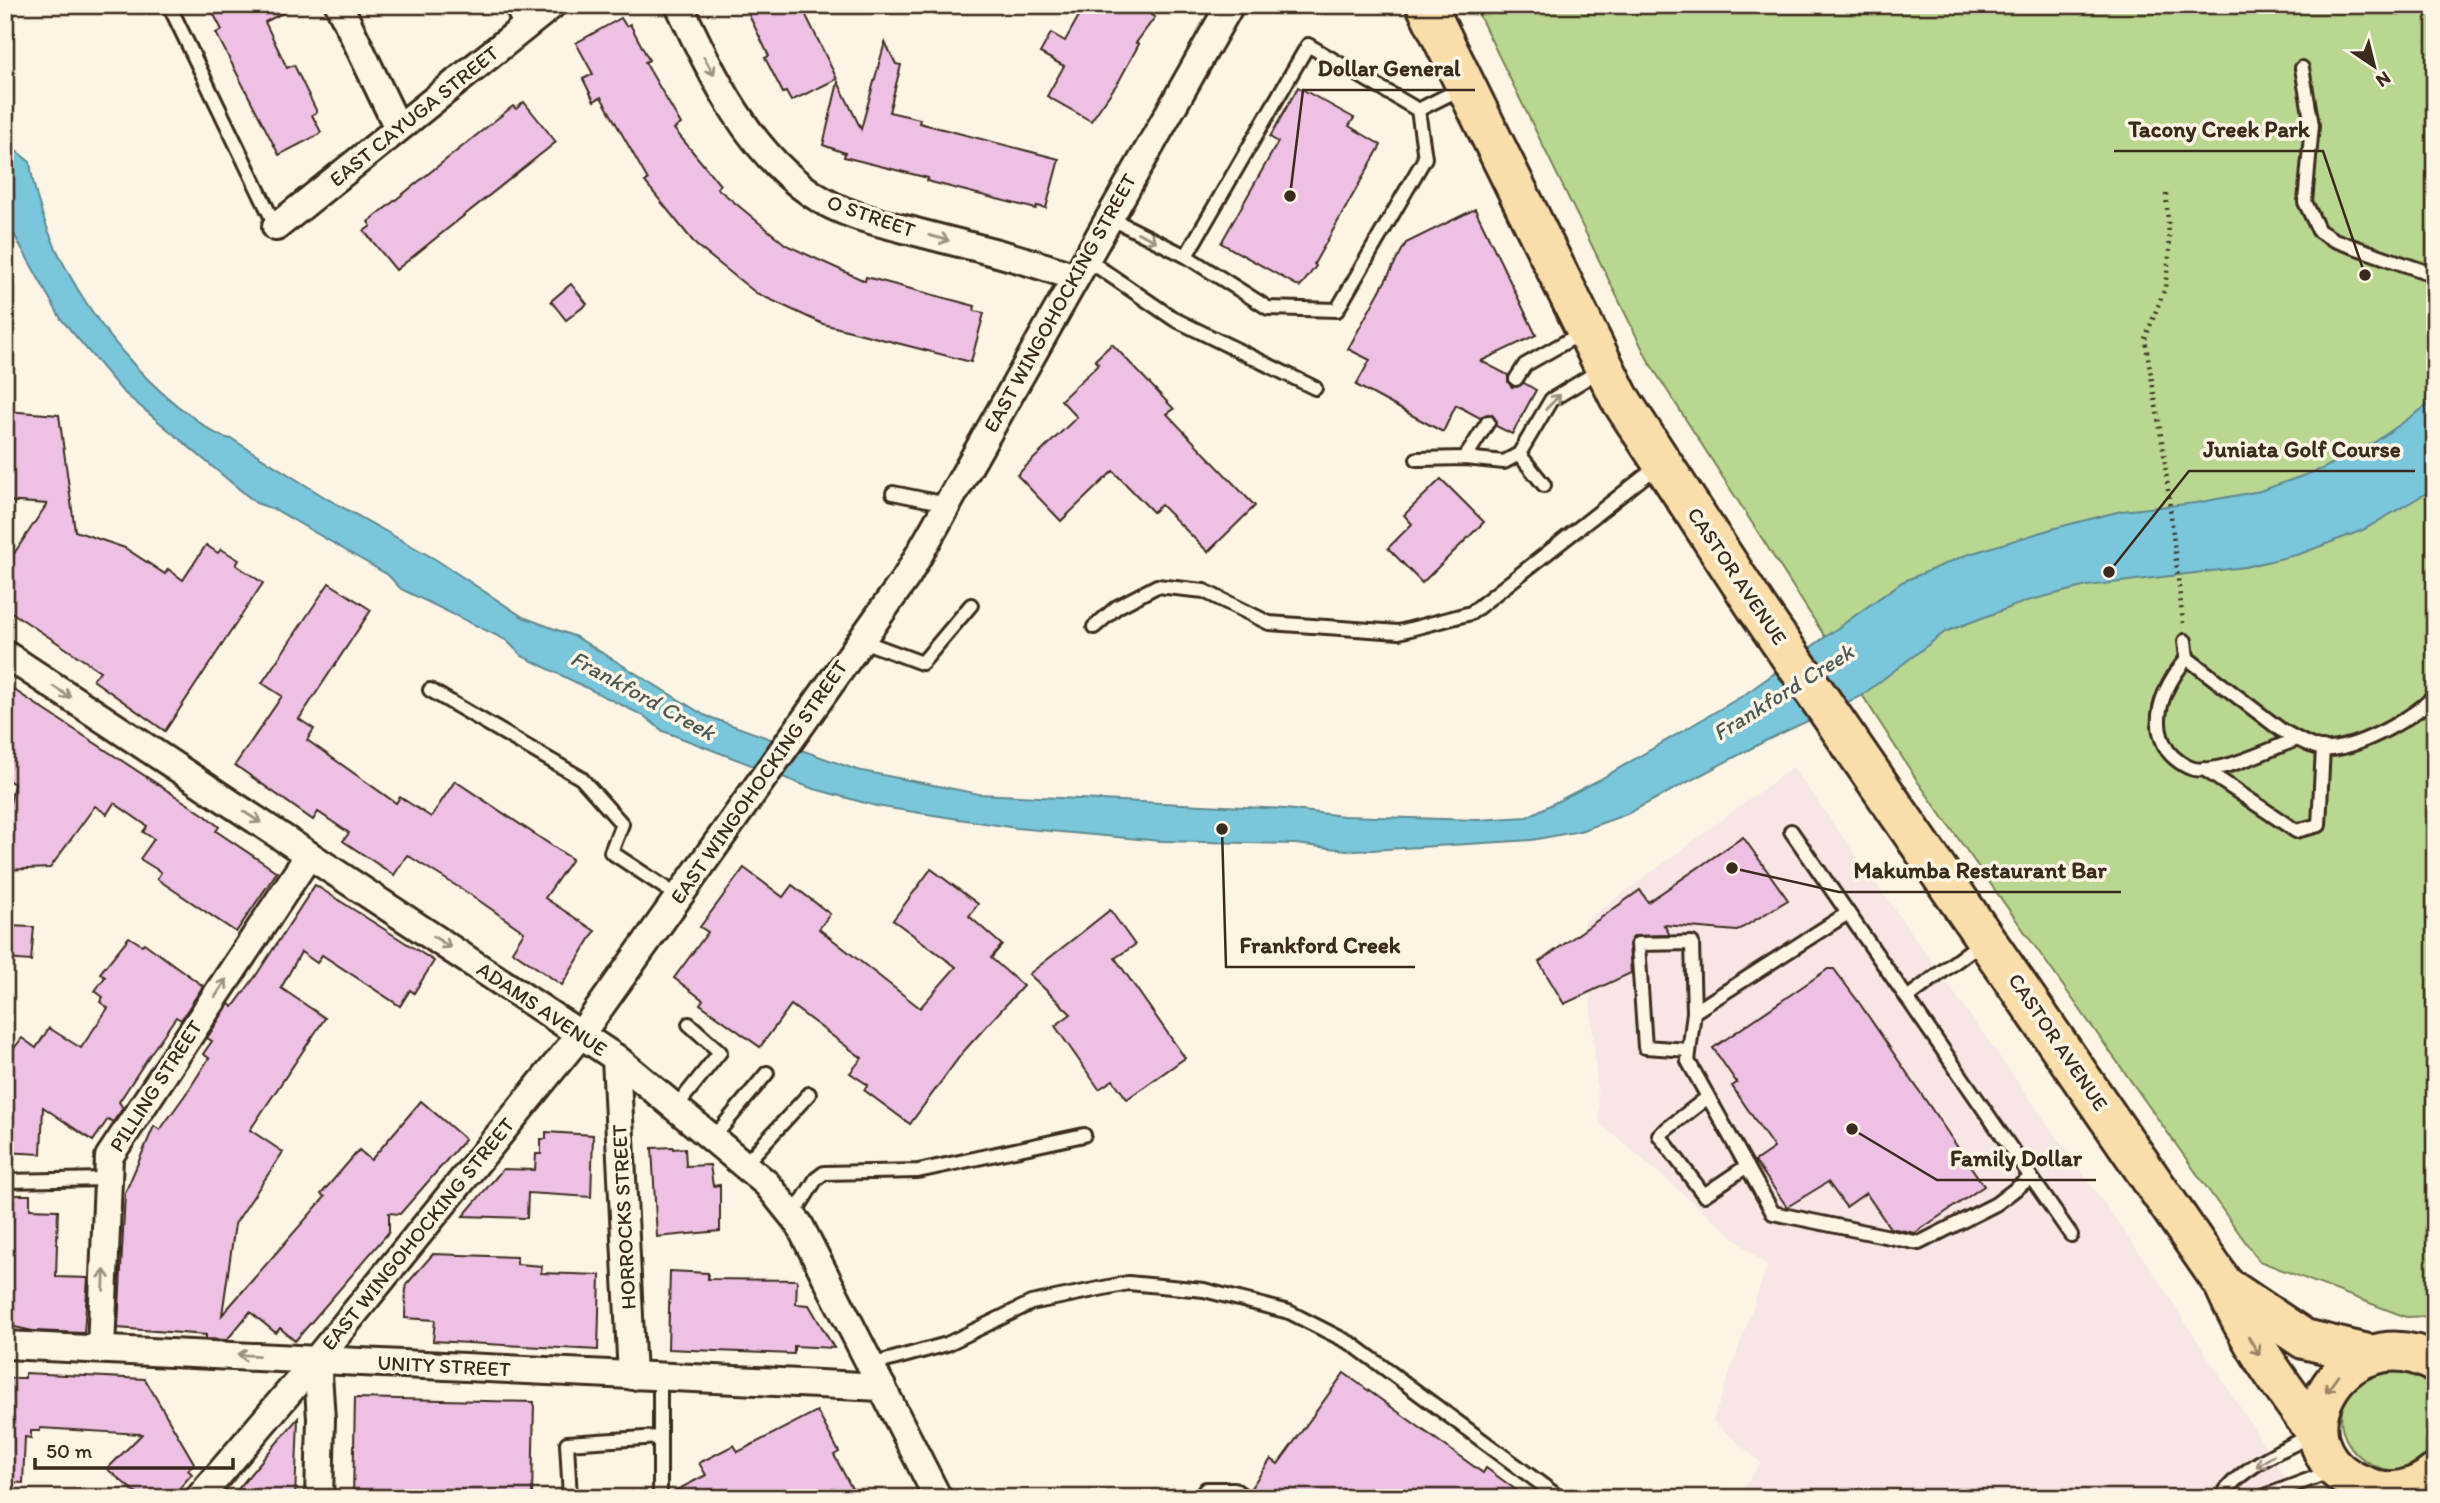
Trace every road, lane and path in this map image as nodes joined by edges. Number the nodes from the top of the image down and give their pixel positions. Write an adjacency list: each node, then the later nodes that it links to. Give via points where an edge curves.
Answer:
1 (169, 5): 15 (lane)
2 (339, 5): 12 (street)
3 (510, 5): 8 (lane)
4 (552, 5): 8 (street, EAST CAYUGA STREET)
5 (679, 5): 17 (street, O STREET, one-way to 17, via 704,58 753,139 812,194 875,221 1040,264)
6 (1230, 5): 14 (street, EAST WINGOHOCKING STREET)
7 (1426, 5): 10 (main road, CASTOR AVENUE)
8 (522, 29): 12 (street, EAST CAYUGA STREET)
9 (2302, 68): 18 (lane, via 2312,125 2305,202 2319,231)
10 (1466, 87): 11 (lane); 19 (main road, CASTOR AVENUE)
11 (1418, 110): 16 (lane, via 1308,45); 16 (lane, via 1425,158 1337,310 1268,308)
12 (398, 128): 15 (street, EAST CAYUGA STREET)
13 (2165, 194): 34 (path, via 2170,249 2165,288 2145,339 2164,454)
14 (1107, 217): 16 (lane, one-way to 16); 17 (street, EAST WINGOHOCKING STREET)
15 (276, 227)
16 (1186, 256)
17 (1080, 267): 22 (lane); 30 (street, EAST WINGOHOCKING STREET)
18 (2435, 275)
19 (1586, 330): 20 (main road, CASTOR AVENUE); 21 (lane, via 1525,365)
20 (1605, 368): 24 (lane, one-way to 20, via 1551,400); 27 (main road, CASTOR AVENUE)
21 (1516, 379)
22 (1315, 388)
23 (1488, 422): 25 (lane)
24 (1519, 454): 25 (lane, via 1504,462); 28 (lane)
25 (1465, 458): 26 (lane)
26 (1417, 459)
27 (1662, 462): 32 (lane, via 1471,613 1399,632 1269,623 1204,591 1157,586 1117,607); 46 (main road, CASTOR AVENUE)
28 (1544, 485)
29 (893, 493): 30 (lane)
30 (947, 504): 33 (street, EAST WINGOHOCKING STREET, via 906,576)
31 (971, 604): 33 (lane, via 922,663)
32 (1094, 626)
33 (860, 640): 44 (street, EAST WINGOHOCKING STREET)
34 (2185, 641): 36 (lane)
35 (5, 654): 43 (street, ADAMS AVENUE, one-way to 43)
36 (2187, 658): 39 (lane); 41 (lane, via 2171,677 2158,713 2159,737 2173,757 2193,769)
37 (430, 690): 44 (lane, via 581,778 622,824 611,852)
38 (2435, 695): 40 (lane, via 2393,728 2330,750)
39 (2298, 739): 40 (lane); 41 (lane)
40 (2323, 748): 41 (lane, via 2319,825 2296,831)
41 (2204, 769)
42 (1791, 831): 45 (lane)
43 (309, 855): 50 (street, ADAMS AVENUE, one-way to 50); 62 (street, PILLING STREET, one-way to 43, via 109,1157)
44 (679, 897): 50 (street, EAST WINGOHOCKING STREET)
45 (1848, 914): 47 (lane); 48 (lane)
46 (1986, 939): 47 (lane); 66 (main road, CASTOR AVENUE)
47 (1907, 998): 61 (lane)
48 (1694, 1012): 51 (lane); 51 (lane, via 1692,943 1638,944 1645,1047)
49 (689, 1024): 56 (lane, via 720,1052)
50 (581, 1034): 52 (street, ADAMS AVENUE); 70 (street, EAST WINGOHOCKING STREET)
51 (1689, 1050): 55 (lane, via 1688,1061)
52 (616, 1058): 56 (street, ADAMS AVENUE); 72 (street, HORROCKS STREET)
53 (767, 1073): 58 (lane)
54 (809, 1094): 59 (lane)
55 (1708, 1097): 60 (lane); 60 (lane, via 1659,1135 1704,1195)
56 (676, 1108): 58 (street, ADAMS AVENUE)
57 (1084, 1135): 64 (lane, via 918,1171 824,1173)
58 (713, 1138): 59 (street, ADAMS AVENUE)
59 (744, 1165): 64 (street, ADAMS AVENUE)
60 (1747, 1166): 61 (lane, via 1773,1213 1919,1243 1996,1203)
61 (2029, 1178): 65 (lane)
62 (108, 1180): 63 (lane); 68 (street, PILLING STREET, one-way to 62)
63 (5, 1181)
64 (793, 1216): 73 (street, ADAMS AVENUE)
65 (2071, 1235)
66 (2224, 1285): 69 (main road, CASTOR AVENUE, via 2304,1339); 75 (main road, CASTOR AVENUE, one-way to 75, via 2239,1321 2272,1375)
67 (5, 1345): 68 (street, UNITY STREET)
68 (101, 1349): 70 (street, UNITY STREET, one-way to 68)
69 (2372, 1355): 71 (main road, via 2418,1353); 75 (main road, one-way to 75, via 2349,1366 2331,1383 2319,1406)
70 (317, 1359): 72 (street, UNITY STREET); 79 (street, EAST WINGOHOCKING STREET); 80 (street)
71 (2435, 1363)
72 (632, 1376): 74 (street, UNITY STREET)
73 (877, 1376): 74 (street, UNITY STREET); 83 (street, ADAMS AVENUE); 86 (lane, via 1031,1303 1128,1283 1204,1290 1289,1312 1352,1344)
74 (660, 1377): 76 (lane)
75 (2316, 1433): 78 (main road, CASTOR AVENUE); 87 (lane, one-way to 87, via 2287,1446 2226,1486)
76 (660, 1437): 81 (lane, via 567,1443); 82 (lane)
77 (2435, 1474): 78 (main road, via 2403,1491 2378,1491)
78 (2341, 1481): 88 (lane)
79 (199, 1498)
80 (319, 1498)
81 (570, 1498)
82 (660, 1498)
83 (938, 1498)
84 (1199, 1498): 85 (lane, via 1206,1489 1234,1489)
85 (1246, 1498)
86 (1560, 1498)
87 (2221, 1498)
88 (2260, 1498)

